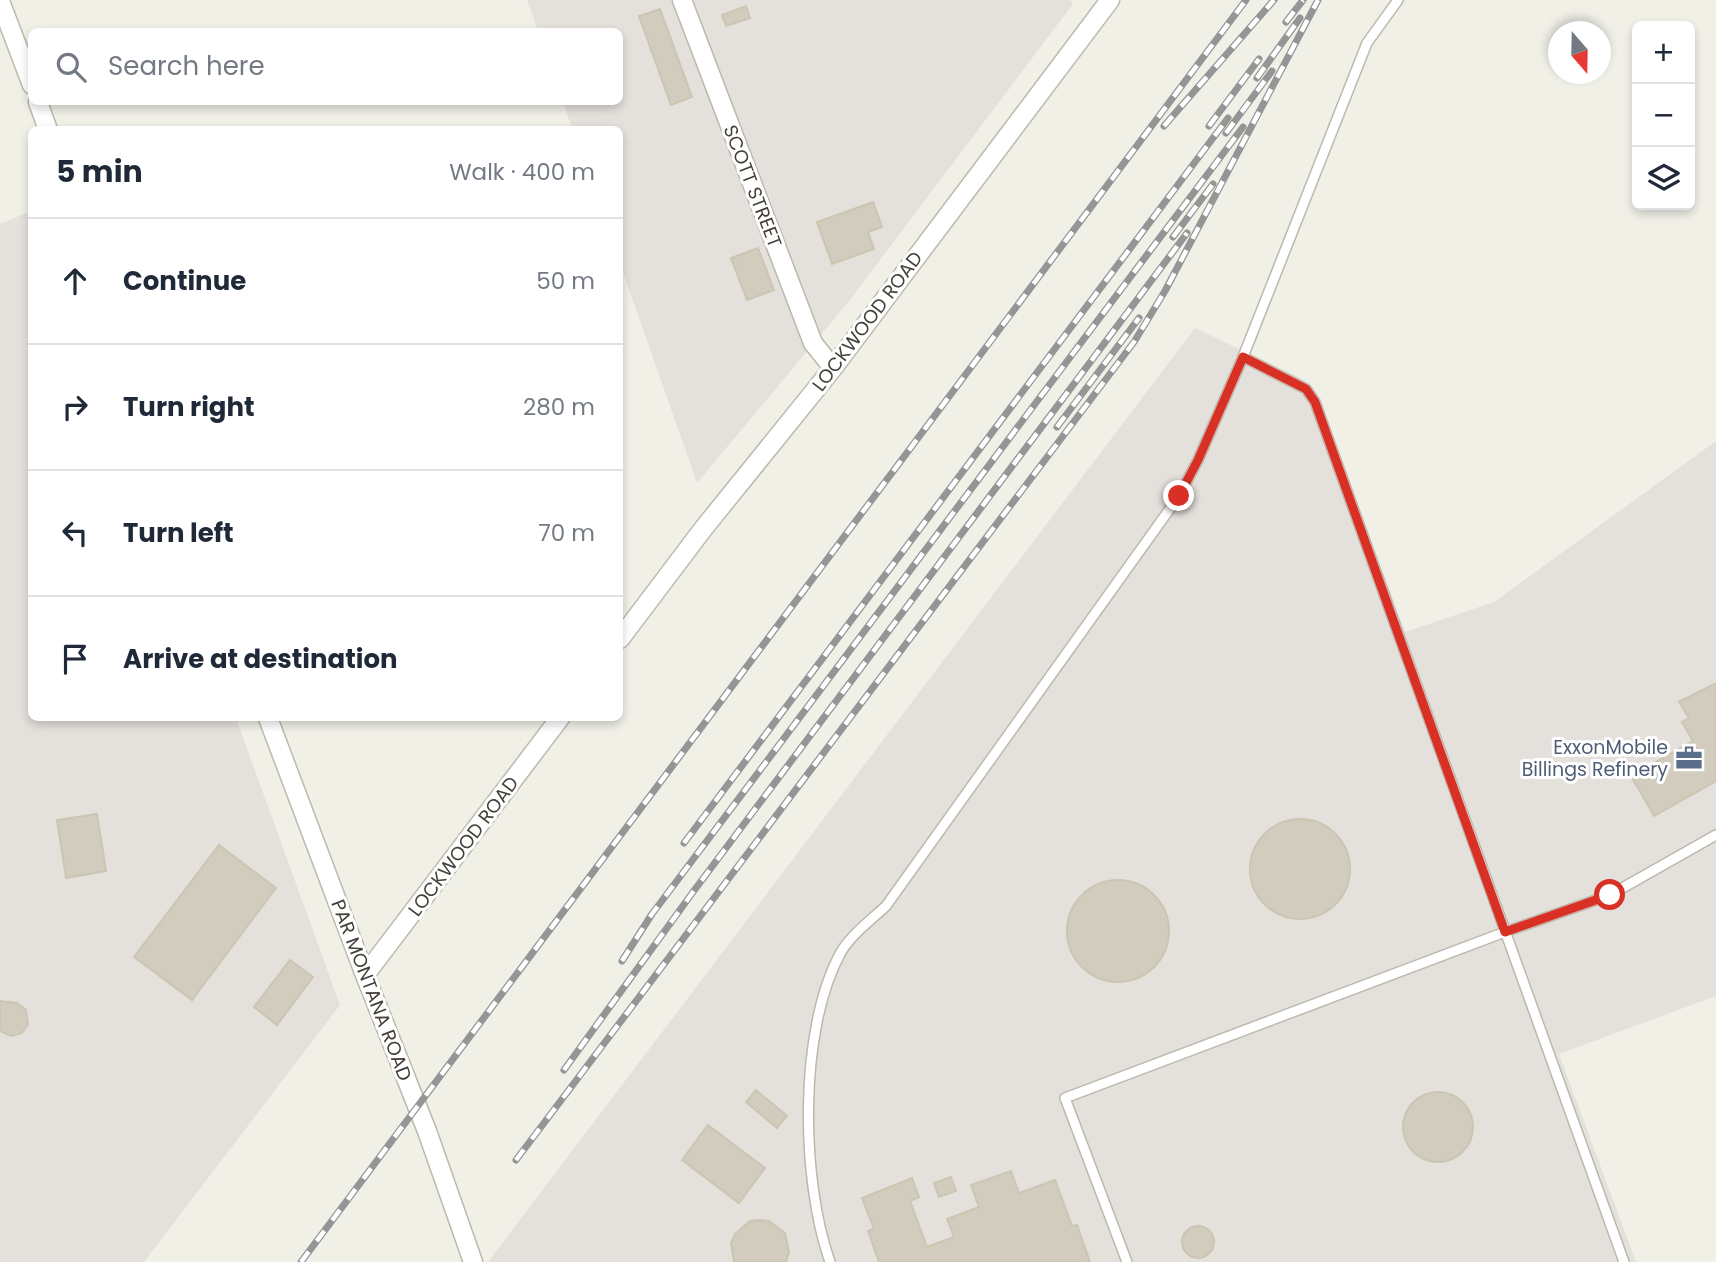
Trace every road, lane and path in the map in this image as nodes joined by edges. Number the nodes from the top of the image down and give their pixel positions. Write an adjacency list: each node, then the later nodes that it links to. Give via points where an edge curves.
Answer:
1 (682, 0): 9 (street, SCOTT STREET, via 813,343)
2 (1110, 0): 9 (street, LOCKWOOD ROAD)
3 (1398, 0): 8 (lane, via 1367,43)
4 (0, 1): 5 (street)
5 (28, 74)
6 (39, 105): 7 (street)
7 (47, 126)
8 (1243, 357): 14 (lane, via 1306,389 1315,402); 17 (lane, via 1179,496 886,906 842,949 828,979 811,1068 809,1121 816,1208)
9 (833, 368): 10 (street, LOCKWOOD ROAD)
10 (623, 635)
11 (269, 721): 15 (street, PAR MONTANA ROAD)
12 (558, 721): 15 (street, LOCKWOOD ROAD)
13 (1716, 835): 14 (lane, via 1610,895)
14 (1505, 932): 18 (lane, via 1065,1098); 19 (lane)
15 (365, 975): 16 (street, PAR MONTANA ROAD)
16 (473, 1262)
17 (830, 1262)
18 (1127, 1262)
19 (1624, 1262)

